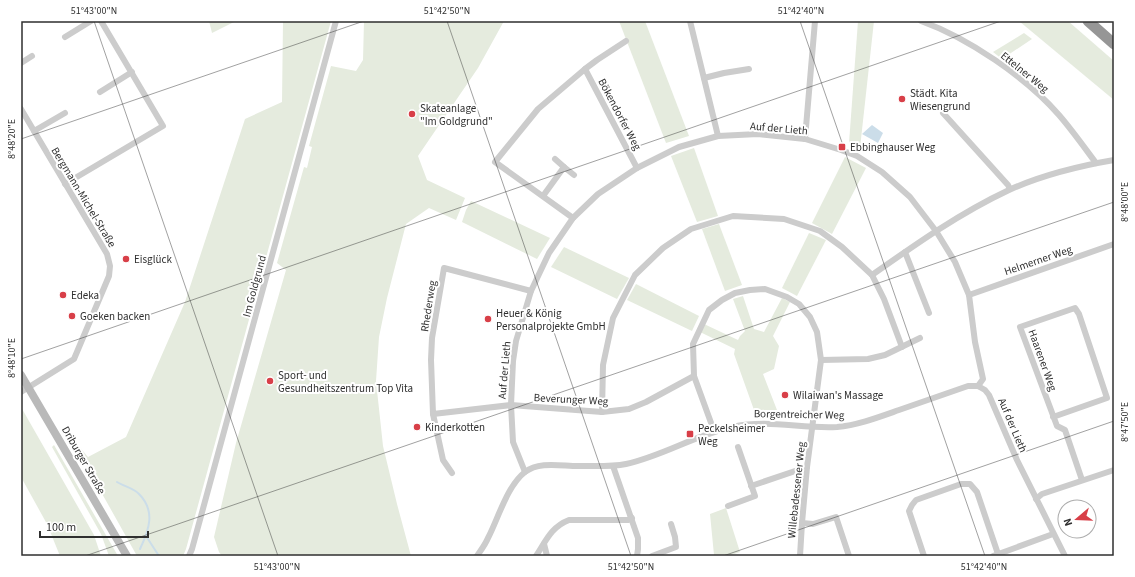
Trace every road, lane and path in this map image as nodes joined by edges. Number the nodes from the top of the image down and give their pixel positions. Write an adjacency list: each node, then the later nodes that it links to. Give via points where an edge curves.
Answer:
1 (91, 21): 8 (street)
2 (101, 21): 15 (street)
3 (336, 21): 72 (street, Im Goldgrund)
4 (690, 21): 16 (street)
5 (815, 21): 23 (street)
6 (921, 21): 26 (street, Ettelner Weg, via 940,28 994,59 1027,85 1059,114)
7 (1088, 21): 10 (highway)
8 (65, 36)
9 (626, 42): 13 (street)
10 (1114, 44)
11 (32, 56): 12 (street)
12 (21, 63)
13 (585, 69): 28 (street, Bökendorfer Weg); 32 (street, via 538,110 495,162)
14 (749, 69): 16 (street)
15 (132, 72): 17 (street); 30 (street, via 163,126)
16 (704, 78): 22 (street)
17 (100, 92)
18 (21, 110): 21 (street, Bergmann-Michel-Straße)
19 (65, 113): 21 (street)
20 (943, 113): 31 (street)
21 (34, 131): 30 (street, Bergmann-Michel-Straße)
22 (718, 136): 23 (street, Auf der Lieth, via 758,134); 28 (street, Auf der Lieth, via 679,147)
23 (804, 138): 34 (street, Auf der Lieth, via 853,154 882,172 910,197)
24 (555, 159): 27 (street)
25 (1114, 160): 26 (street)
26 (1096, 163): 31 (street)
27 (564, 167): 29 (street); 32 (street)
28 (637, 168): 33 (street, Auf der Lieth, via 598,194)
29 (574, 175)
30 (65, 184): 47 (street, Bergmann-Michel-Straße, via 107,254 109,276 74,359)
31 (1010, 189): 34 (street)
32 (543, 196): 33 (street)
33 (573, 218): 38 (street, Auf der Lieth, via 549,253)
34 (936, 231): 36 (street); 39 (street, Auf der Lieth)
35 (1114, 244): 39 (street, Helmerner Weg)
36 (905, 252): 37 (street); 40 (street)
37 (872, 275): 42 (street); 50 (street, via 842,247 820,232 784,219 733,216 691,229 662,248 635,275 613,318 603,365)
38 (531, 291): 49 (street, Auf der Lieth, via 516,341); 51 (street, Rhederweg, via 444,268 432,338)
39 (969, 295): 46 (street, Auf der Lieth, via 983,379)
40 (929, 313)
41 (920, 338): 42 (street)
42 (902, 347): 43 (street, via 868,359)
43 (822, 360): 45 (street, via 817,332 810,317 799,304 765,289 750,290 735,293 709,310 693,344); 53 (street)
44 (21, 376): 47 (main road, Driburger Straße)
45 (694, 376): 50 (street, Beverunger Weg, via 629,409); 54 (street)
46 (978, 386): 53 (street, Borgentreicher Weg, via 968,386 856,424 838,427); 63 (street, Auf der Lieth, via 989,395 1011,449)
47 (28, 388): 48 (street, Bergmann-Michel-Straße); 71 (main road, Driburger Straße)
48 (21, 392)
49 (511, 405): 50 (street, Beverunger Weg); 51 (street); 59 (street, Auf der Lieth, via 513,442)
50 (602, 412)
51 (434, 414): 60 (street, Rhederweg, via 443,460)
52 (1053, 417): 52 (street, Haarener Weg, via 1020,327 1075,308 1107,398); 61 (street, Haarener Weg, via 1057,426 1065,430)
53 (813, 426): 54 (street, Borgentreicher Weg, via 766,422); 57 (street, Willebadessener Weg)
54 (714, 432): 56 (street, Borgentreicher Weg, via 655,456)
55 (738, 447): 62 (street)
56 (613, 466): 59 (street, Borgentreicher Weg, via 542,466); 65 (street)
57 (807, 467): 62 (street); 66 (street, Willebadessener Weg)
58 (1114, 470): 61 (street)
59 (525, 472): 73 (street, via 511,490 488,540)
60 (452, 473)
61 (1082, 480): 63 (street, via 1042,494)
62 (751, 486): 64 (street, via 755,496)
63 (1036, 499): 68 (street, Auf der Lieth)
64 (728, 506)
65 (632, 518): 69 (street, via 569,520 553,529); 76 (street, via 638,538)
66 (802, 523): 78 (street, Willebadessener Weg); 79 (street, via 813,524 836,517)
67 (671, 524): 77 (street, via 676,547)
68 (1053, 534): 70 (street); 81 (street, Auf der Lieth)
69 (544, 544): 74 (street); 75 (street)
70 (996, 555): 80 (street, via 977,492 970,484 961,484 916,500 912,505 909,511)
71 (128, 556)
72 (189, 556)
73 (477, 556)
74 (536, 556)
75 (547, 556)
76 (637, 556)
77 (652, 556)
78 (800, 556)
79 (849, 556)
80 (924, 556)
81 (1065, 556)

